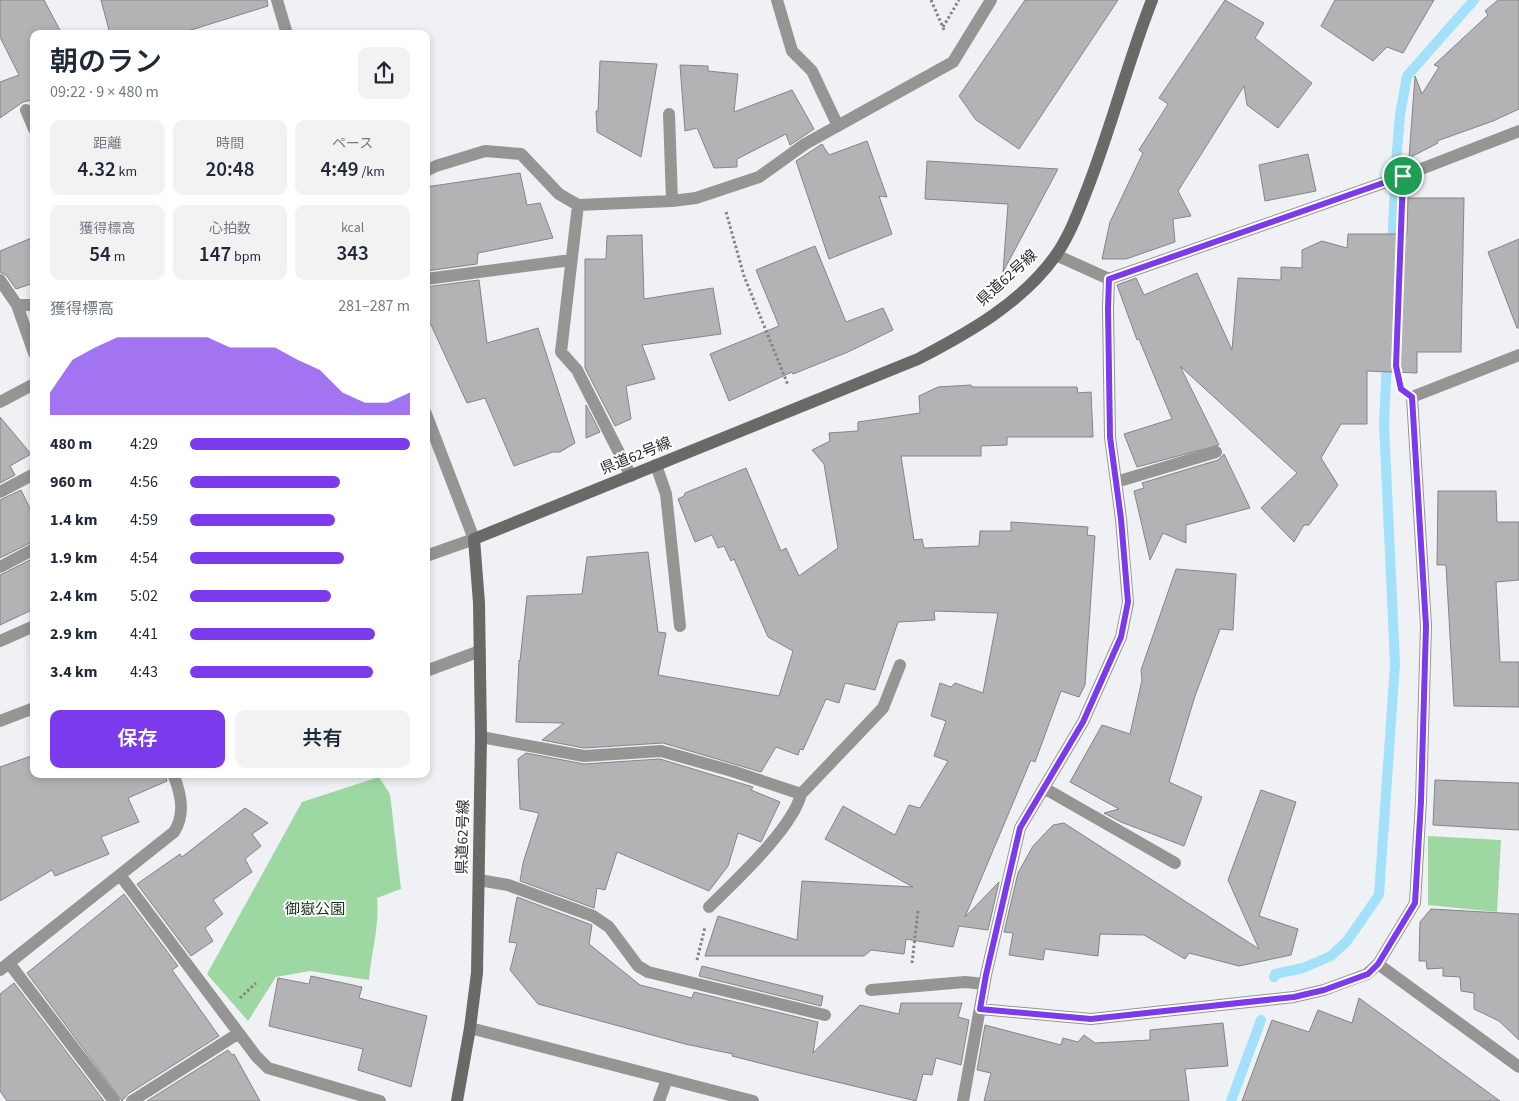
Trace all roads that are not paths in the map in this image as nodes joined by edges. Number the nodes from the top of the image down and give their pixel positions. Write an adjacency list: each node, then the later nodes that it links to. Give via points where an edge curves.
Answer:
1 (277, 0): 5 (street)
2 (776, 0): 9 (street, via 792,51 812,71)
3 (990, 0): 9 (street, via 953,62)
4 (1152, 0): 14 (main road, 県道62号線, via 1103,148 1071,229)
5 (286, 30)
6 (26, 110): 8 (street)
7 (669, 114): 12 (street)
8 (30, 120)
9 (838, 126): 12 (street, via 805,144 759,177 696,198)
10 (1519, 131): 17 (street, via 1403,176)
11 (430, 169): 13 (street, via 484,151 521,154 559,194)
12 (672, 201): 13 (street)
13 (578, 206): 15 (street)
14 (1056, 255): 17 (street); 27 (main road, 県道62号線, via 998,312 959,338 918,359)
15 (571, 260): 16 (street); 29 (street, via 561,352 577,370)
16 (430, 278)
17 (1109, 279): 30 (street, via 1110,437)
18 (1, 286): 19 (street)
19 (17, 305): 20 (street); 21 (street)
20 (30, 305)
21 (30, 342)
22 (1519, 355): 52 (street, via 1412,397 1426,626 1421,811 1415,903)
23 (30, 386): 24 (street)
24 (0, 402)
25 (430, 424): 32 (street)
26 (1216, 452): 30 (street)
27 (656, 465): 29 (main road, 県道62号線); 36 (street, via 666,494)
28 (30, 476): 31 (street)
29 (631, 476): 32 (main road, 県道62号線)
30 (1116, 482): 46 (street, via 1128,602 1121,637 1083,722)
31 (0, 492)
32 (474, 539): 34 (street); 39 (main road, 県道62号線)
33 (30, 552): 35 (street)
34 (430, 555)
35 (0, 567)
36 (680, 626)
37 (30, 628): 38 (street)
38 (0, 641)
39 (480, 651): 41 (street); 44 (main road, 県道62号線)
40 (900, 665): 47 (street, via 883,708)
41 (430, 670)
42 (30, 710): 43 (street)
43 (0, 721)
44 (481, 737): 47 (street, via 584,756 661,751); 50 (main road, 県道62号線)
45 (175, 778): 49 (street, via 180,792 180,822 174,832)
46 (1044, 788): 48 (street); 54 (street, via 1020,828)
47 (801, 794): 51 (street, via 798,805 763,852)
48 (1175, 863)
49 (120, 875): 53 (street); 59 (street)
50 (479, 880): 57 (street, via 508,885 593,916 609,927 638,966 648,972); 58 (main road, 県道62号線, via 477,973)
51 (710, 907)
52 (1378, 964): 56 (street, via 1368,974 1294,997 1091,1019); 60 (street)
53 (5, 966): 62 (street)
54 (984, 984): 55 (street, via 965,982); 56 (street)
55 (871, 990)
56 (980, 1009): 68 (street)
57 (825, 1015)
58 (470, 1028): 61 (street); 65 (main road, 県道62号線)
59 (239, 1033): 63 (street); 64 (street, via 268,1068)
60 (1519, 1067)
61 (667, 1079): 66 (street); 67 (street)
62 (114, 1101)
63 (132, 1101)
64 (380, 1101)
65 (457, 1101)
66 (659, 1101)
67 (753, 1101)
68 (963, 1101)

